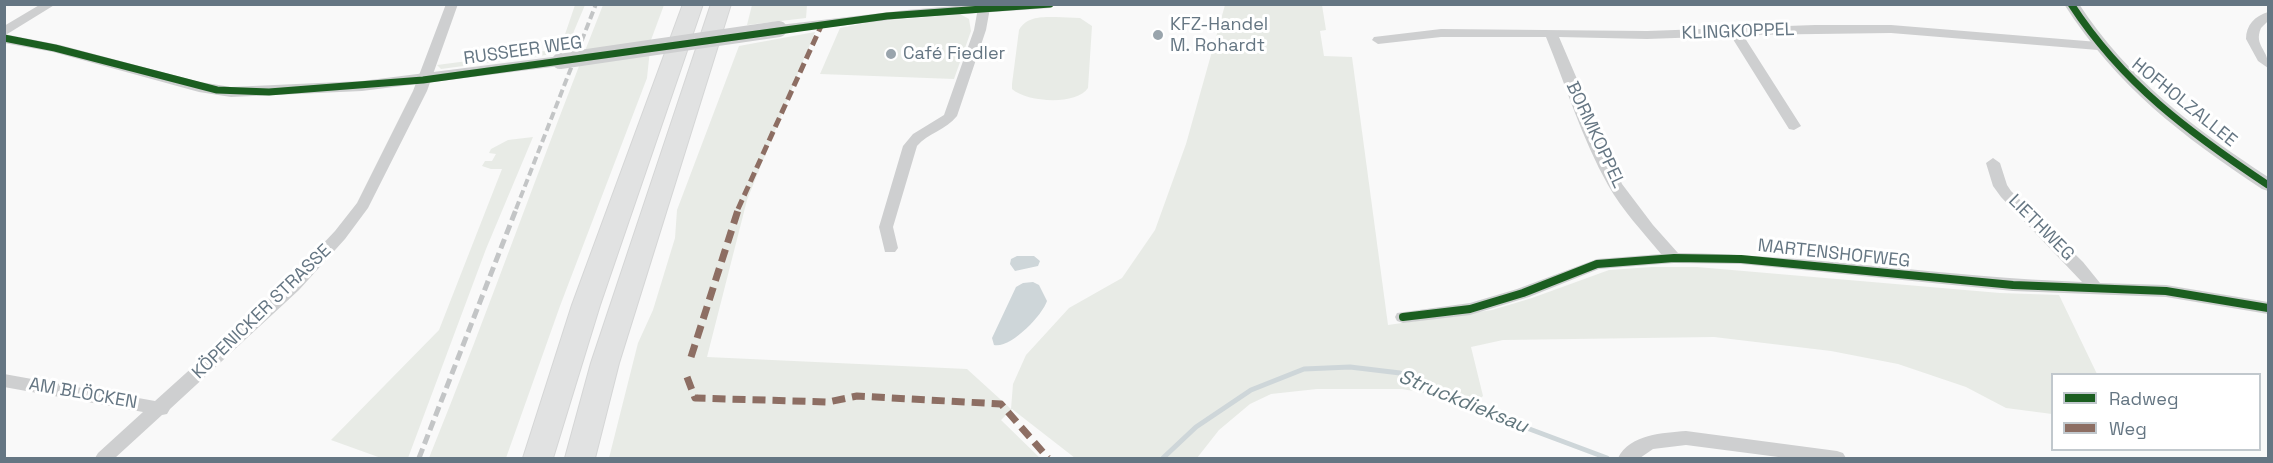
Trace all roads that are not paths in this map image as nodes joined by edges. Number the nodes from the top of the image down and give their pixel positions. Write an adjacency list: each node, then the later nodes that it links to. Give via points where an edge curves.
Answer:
1 (50, 4): 9 (street)
2 (452, 4): 16 (street, KÖPENICKER STRASSE)
3 (693, 4): 28 (highway, via 586,305)
4 (722, 4): 29 (highway, via 609,351)
5 (1050, 4): 7 (street, RUSSEER WEG)
6 (2071, 4): 14 (street, HOFHOLZALLEE)
7 (984, 8): 16 (street, RUSSEER WEG, bridge, via 779,29); 20 (street, via 950,116 910,146 886,227)
8 (2268, 16): 15 (street, via 2257,23 2252,39)
9 (4, 32)
10 (1551, 33): 11 (street, KLINGKOPPEL); 13 (street, KLINGKOPPEL, via 1441,33); 21 (street, BORMKOPPEL, via 1616,186)
11 (1735, 33): 14 (street, KLINGKOPPEL, via 1891,29); 17 (street)
12 (4, 38): 16 (street, RUSSEER WEG, via 231,92)
13 (1378, 40)
14 (2098, 46): 19 (street, HOFHOLZALLEE, via 2159,106)
15 (2268, 64)
16 (423, 80): 26 (street, KÖPENICKER STRASSE, via 366,201 340,235 293,286)
17 (1794, 126)
18 (1993, 164): 22 (street, LIETHWEG, via 2006,194)
19 (2268, 185)
20 (891, 248)
21 (1674, 258): 22 (street, MARTENSHOFWEG, via 1741,259 2013,285); 24 (street, MARTENSHOFWEG, via 1597,264 1470,309)
22 (2095, 288): 23 (street, MARTENSHOFWEG, via 2182,293)
23 (2268, 308)
24 (1403, 317)
25 (4, 380): 26 (street, AM BLÖCKEN)
26 (161, 409): 27 (street, KÖPENICKER STRASSE)
27 (104, 459)
28 (538, 459)
29 (580, 459)
30 (1628, 459): 31 (street, via 1659,440 1686,438)
31 (1837, 459)

